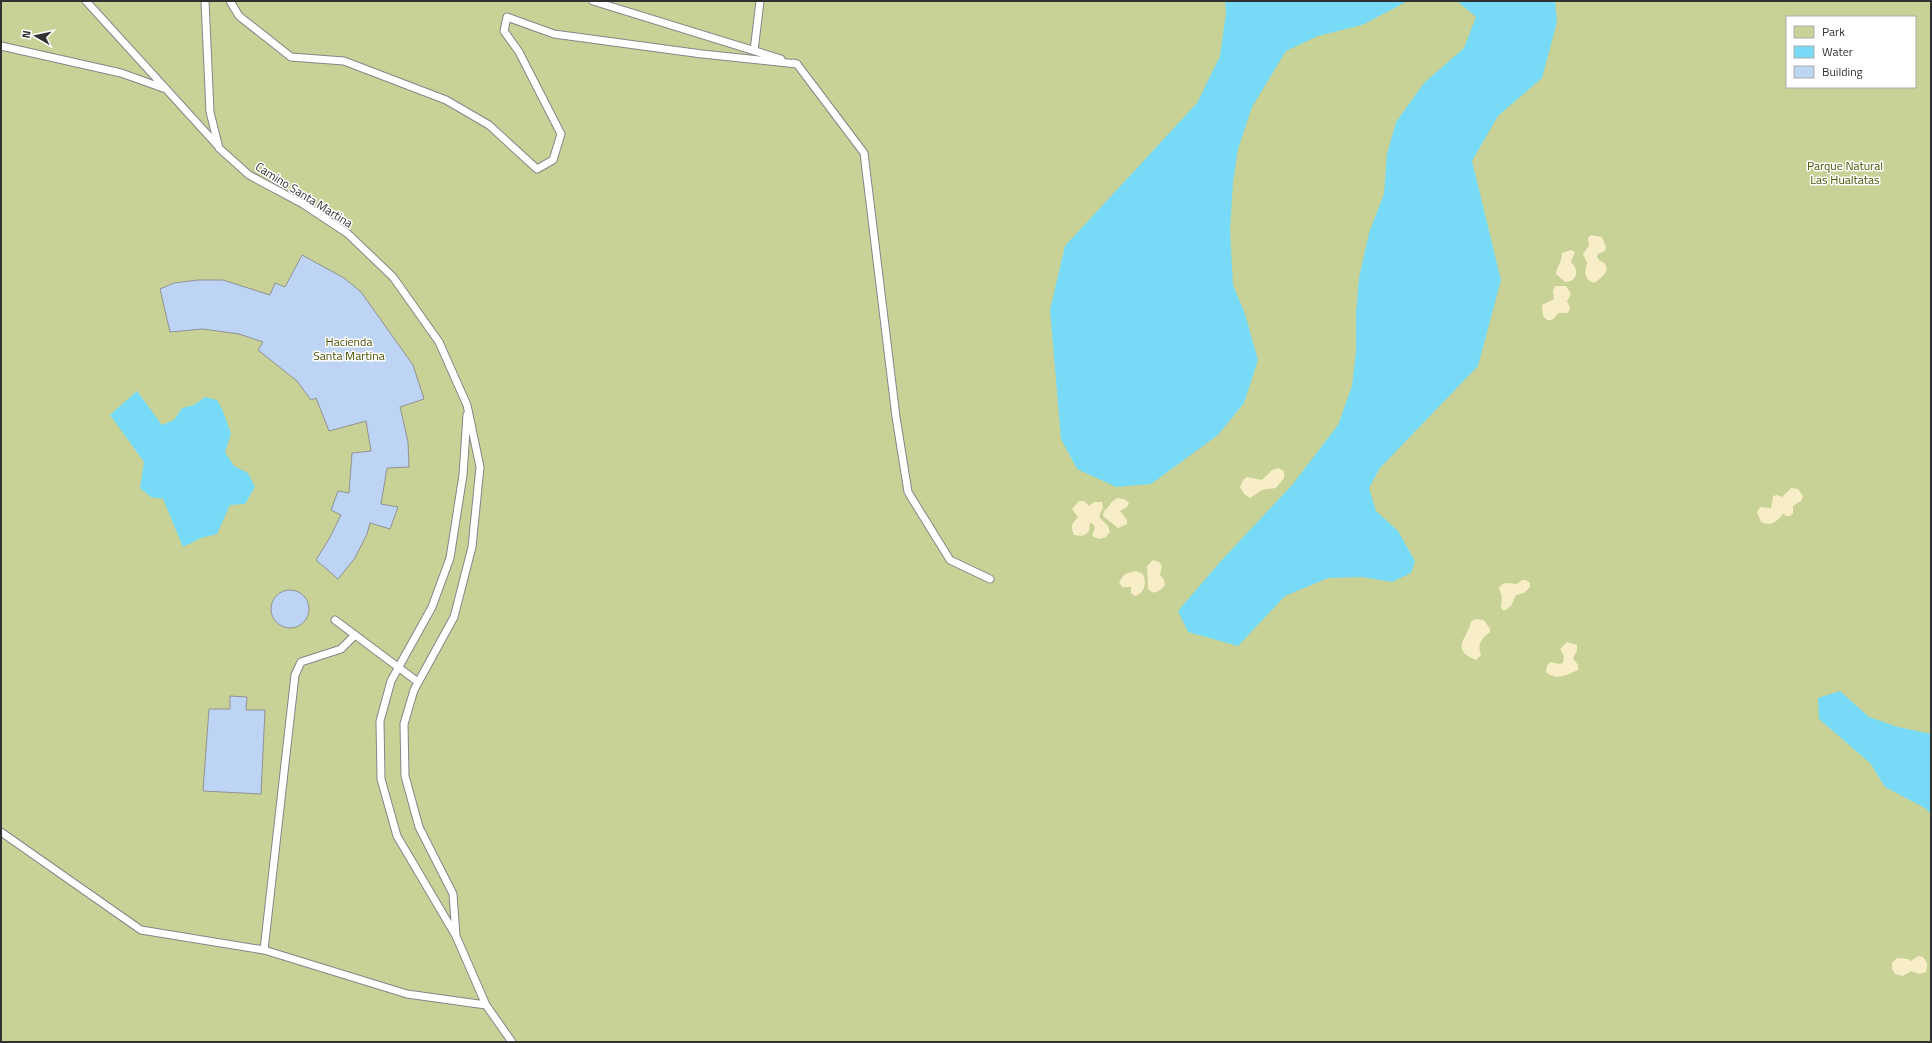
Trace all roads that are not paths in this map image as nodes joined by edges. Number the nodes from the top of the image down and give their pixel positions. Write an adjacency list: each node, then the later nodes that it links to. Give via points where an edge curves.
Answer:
1 (86, 1): 9 (lane, Camino Santa Martina)
2 (205, 1): 10 (lane, via 210,112)
3 (230, 1): 8 (lane, via 240,16 291,57 344,61 446,100 489,125 538,169 553,160 560,134 519,52 504,31 507,17 554,34)
4 (593, 1): 7 (lane)
5 (760, 1): 7 (lane)
6 (1, 46): 9 (lane, via 121,73)
7 (754, 51): 8 (lane)
8 (797, 64): 12 (lane, via 864,153 896,417 908,492 950,560)
9 (166, 89): 10 (lane, Camino Santa Martina)
10 (219, 148): 11 (lane, Camino Santa Martina, via 249,175 303,204 346,233 393,277 439,342)
11 (467, 405): 15 (lane, Camino Santa Martina, via 463,475 450,558 432,607); 16 (lane, Camino Santa Martina, via 480,467 472,547 454,617)
12 (990, 579)
13 (335, 620): 14 (lane)
14 (355, 635): 15 (lane); 19 (lane, via 341,649 302,662 295,675)
15 (399, 667): 16 (lane); 18 (lane, Camino Santa Martina, via 391,681 380,721 381,779 397,836)
16 (418, 682): 18 (lane, Camino Santa Martina, via 404,724 405,776 419,827 453,894)
17 (1, 832): 19 (lane, via 141,930)
18 (456, 936): 20 (lane, Camino Santa Martina)
19 (264, 950): 20 (lane, via 407,994)
20 (486, 1005): 21 (lane, Camino Santa Martina)
21 (512, 1042)

